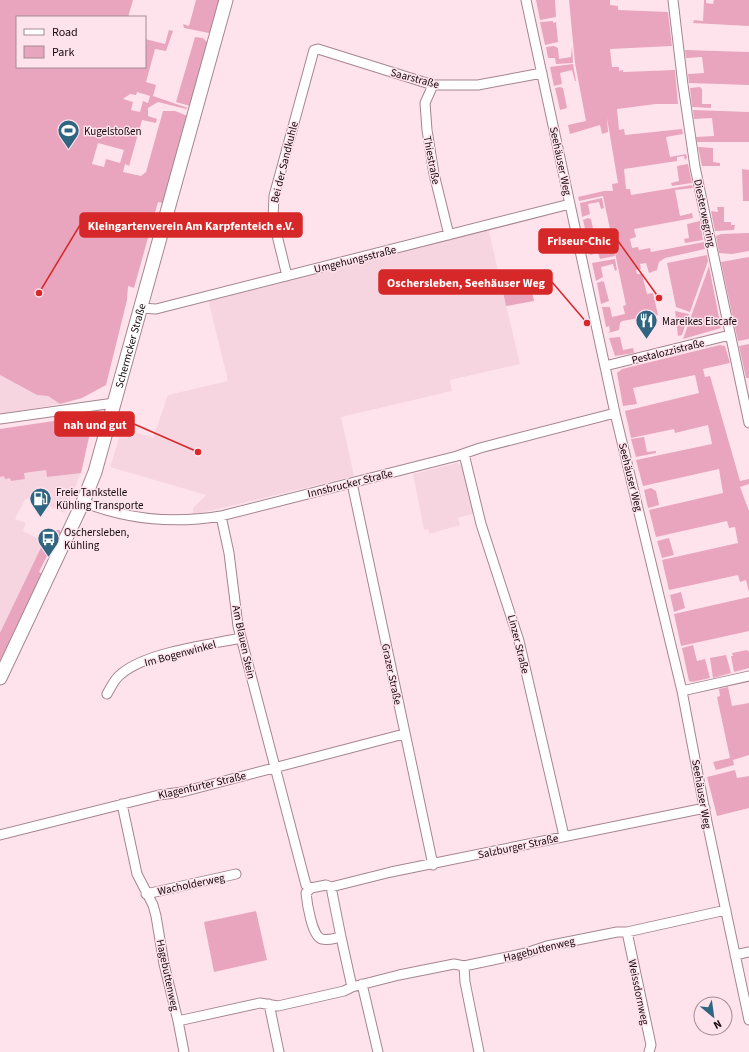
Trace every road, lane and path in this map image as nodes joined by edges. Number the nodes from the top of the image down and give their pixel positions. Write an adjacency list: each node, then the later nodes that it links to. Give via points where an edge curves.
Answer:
1 (226, 0): 10 (main road, Schermcker Straße)
2 (526, 0): 5 (street, Seehäuser Weg)
3 (673, 0): 11 (street, Diesterwegring, via 691,144)
4 (314, 50): 6 (street, Saarstraße, via 318,49); 9 (street, Bei der Sandkuhle, via 274,196 273,219)
5 (542, 73): 6 (street, Saarstraße, via 478,85); 7 (street, Seehäuser Weg)
6 (433, 85): 8 (street, Thiestraße, via 425,103 427,130 434,174)
7 (570, 204): 8 (street, Umgehungsstraße); 12 (street, Seehäuser Weg)
8 (449, 235): 9 (street, Umgehungsstraße)
9 (287, 276): 10 (street, Umgehungsstraße, via 156,309)
10 (141, 308): 13 (main road, Schermcker Straße)
11 (730, 335): 12 (street, Pestalozzistraße); 16 (street, Diesterwegring)
12 (605, 366): 14 (street, Seehäuser Weg)
13 (114, 403): 15 (street); 19 (main road, Schermcker Straße, via 99,458)
14 (615, 413): 17 (street, Innsbrucker Straße); 24 (street, Seehäuser Weg)
15 (0, 418)
16 (749, 423)
17 (464, 454): 18 (street, Innsbrucker Straße); 31 (street, Linzer Straße, via 481,524 519,641)
18 (352, 483): 20 (street, Innsbrucker Straße); 26 (street, Grazer Straße)
19 (83, 502): 20 (street, Innsbrucker Straße, via 109,512 144,518 196,520); 23 (main road, Schermcker Straße)
20 (221, 516): 21 (street, Am Blauen Stein)
21 (241, 638): 25 (street, Im Bogenwinkel, via 143,662 120,674); 27 (street, Am Blauen Stein)
22 (749, 676): 24 (street)
23 (0, 678)
24 (682, 691): 29 (street, Seehäuser Weg)
25 (107, 694)
26 (404, 734): 27 (street, Klagenfurter Straße); 32 (street, Grazer Straße)
27 (274, 766): 28 (street, Klagenfurter Straße, via 182,792); 35 (street, via 304,880)
28 (122, 804): 30 (street, Klagenfurter Straße); 36 (street, Hagebuttenweg, via 137,874)
29 (705, 808): 31 (street, Salzburger Straße); 37 (street, Seehäuser Weg)
30 (0, 835)
31 (564, 836): 32 (street, Salzburger Straße)
32 (433, 864): 34 (street, Salzburger Straße)
33 (236, 874): 36 (street, Wacholderweg)
34 (331, 887): 35 (street, Salzburger Straße, via 326,885); 39 (street)
35 (311, 888): 39 (street, via 306,893 316,935 321,939)
36 (146, 894): 47 (street, Hagebuttenweg, via 156,916 164,964)
37 (726, 910): 38 (street, Hagebuttenweg); 41 (street, Seehäuser Weg)
38 (627, 932): 42 (street, Hagebuttenweg, via 547,946); 52 (street, Weissdornweg, via 651,1045)
39 (341, 937): 44 (street)
40 (749, 952): 41 (street)
41 (735, 955): 46 (street, Seehäuser Weg)
42 (464, 966): 43 (street, Hagebuttenweg, via 454,964); 51 (street)
43 (362, 984): 44 (street, Hagebuttenweg); 50 (street)
44 (352, 987): 45 (street, Hagebuttenweg, via 278,1006)
45 (269, 1004): 47 (street, Hagebuttenweg, via 260,1003); 49 (street)
46 (749, 1020)
47 (178, 1021): 48 (street)
48 (184, 1052)
49 (279, 1052)
50 (378, 1052)
51 (479, 1052)
52 (650, 1052)

